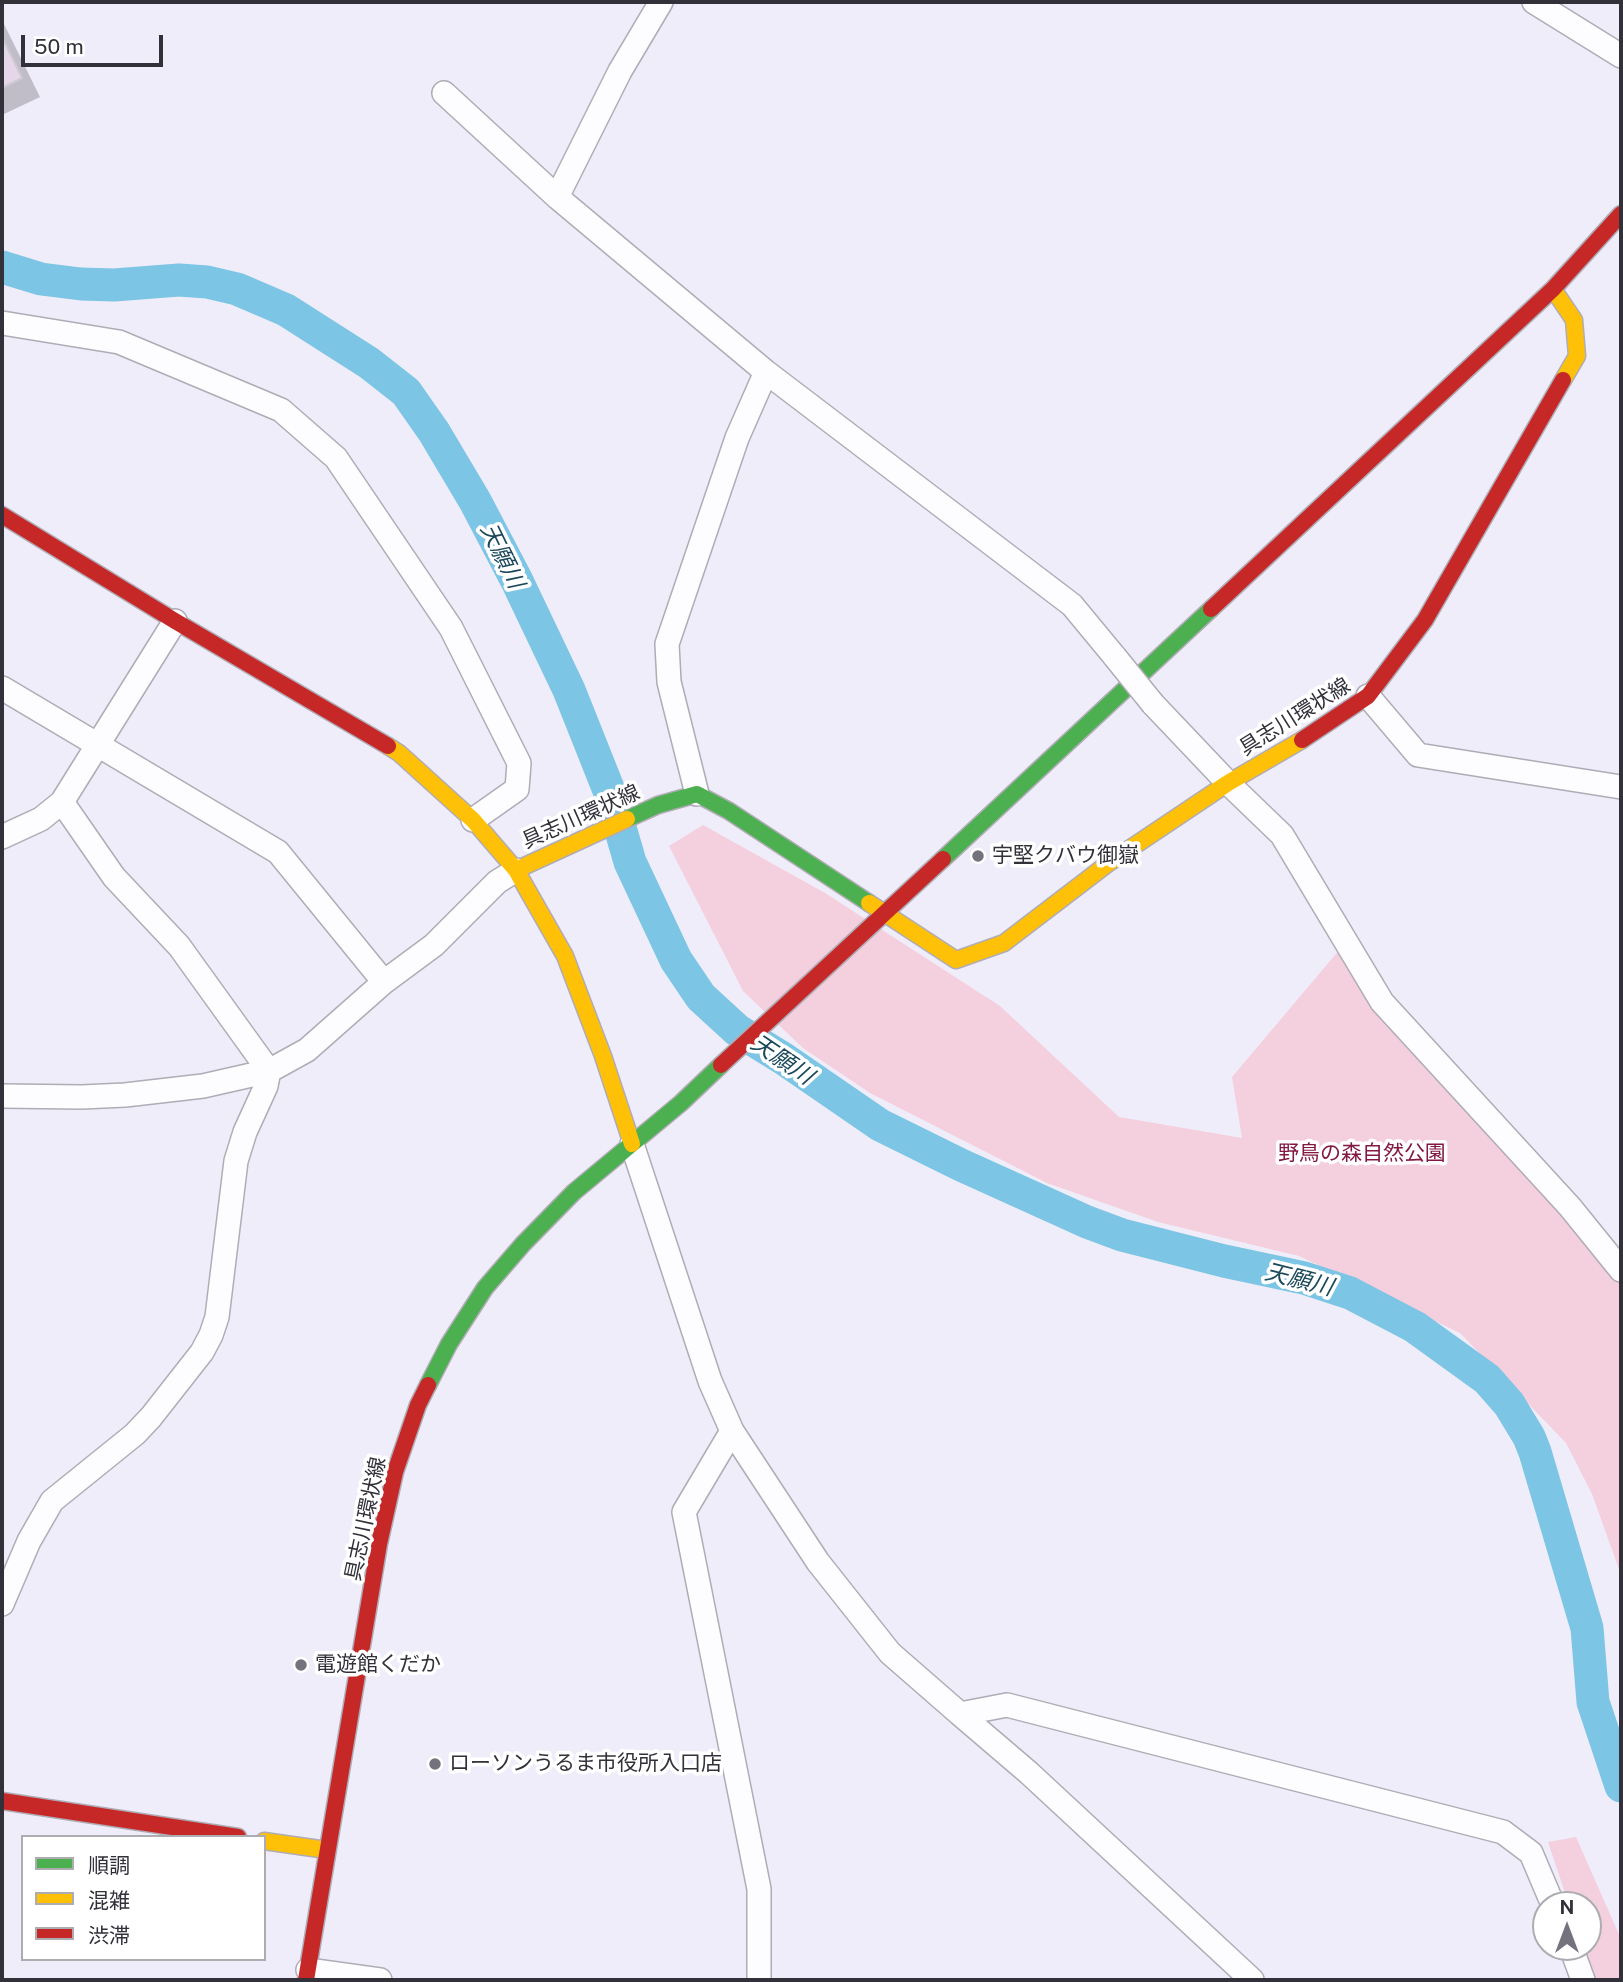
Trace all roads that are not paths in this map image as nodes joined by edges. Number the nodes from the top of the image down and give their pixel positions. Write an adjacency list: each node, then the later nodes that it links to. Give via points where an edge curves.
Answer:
1 (661, 2): 5 (street)
2 (1534, 2): 3 (street)
3 (1621, 56)
4 (444, 93): 5 (street)
5 (556, 197): 9 (street)
6 (1621, 214): 7 (main road, 具志川環状線)
7 (1553, 289): 13 (main road, 具志川環状線, via 1574,320 1577,356 1425,620); 22 (main road, 具志川環状線)
8 (2, 323): 19 (street, via 119,342 281,410 336,458 451,628 519,763 517,789)
9 (766, 372): 15 (street, bridge, via 1072,605 1153,704); 17 (street, via 737,438 667,644 668,682)
10 (2, 515): 11 (main road)
11 (175, 621): 14 (street); 19 (main road, via 399,753)
12 (2, 688): 14 (street)
13 (1368, 696): 15 (main road, 具志川環状線); 16 (street, via 1418,755)
14 (99, 746): 18 (street); 23 (street, via 278,852)
15 (1228, 783): 22 (main road, 具志川環状線, via 1110,862 1004,943 957,960); 27 (street, via 1282,835 1382,1002 1570,1207)
16 (1621, 787)
17 (697, 794): 21 (main road, 具志川環状線, via 658,805); 22 (main road, 具志川環状線)
18 (62, 802): 20 (street, via 41,819); 24 (street, via 114,877 179,946)
19 (473, 820): 21 (main road)
20 (2, 837)
21 (516, 870): 23 (street, via 497,882 434,945); 26 (main road, 具志川環状線, via 565,956)
22 (884, 914): 26 (main road, 具志川環状線)
23 (384, 982): 24 (street, via 307,1050)
24 (269, 1071): 25 (street, via 203,1086 125,1095); 29 (street, via 236,1161 211,1335 143,1426 52,1502 34,1530)
25 (2, 1096)
26 (632, 1144): 28 (street, via 710,1381); 34 (main road, 具志川環状線, via 574,1192 485,1288 418,1405 395,1472 379,1544)
27 (1621, 1270)
28 (732, 1431): 30 (street, via 818,1562 890,1653); 39 (street, via 684,1512 759,1889)
29 (2, 1604)
30 (960, 1714): 35 (street, via 1007,1705 1503,1832 1531,1853); 40 (street)
31 (2, 1801): 32 (main road)
32 (225, 1835)
33 (266, 1841): 34 (main road)
34 (327, 1850): 37 (main road, 具志川環状線)
35 (1547, 1891)
36 (1576, 1961): 41 (street)
37 (307, 1975): 38 (street)
38 (380, 1980)
39 (759, 1980)
40 (1252, 1980)
41 (1583, 1980)

